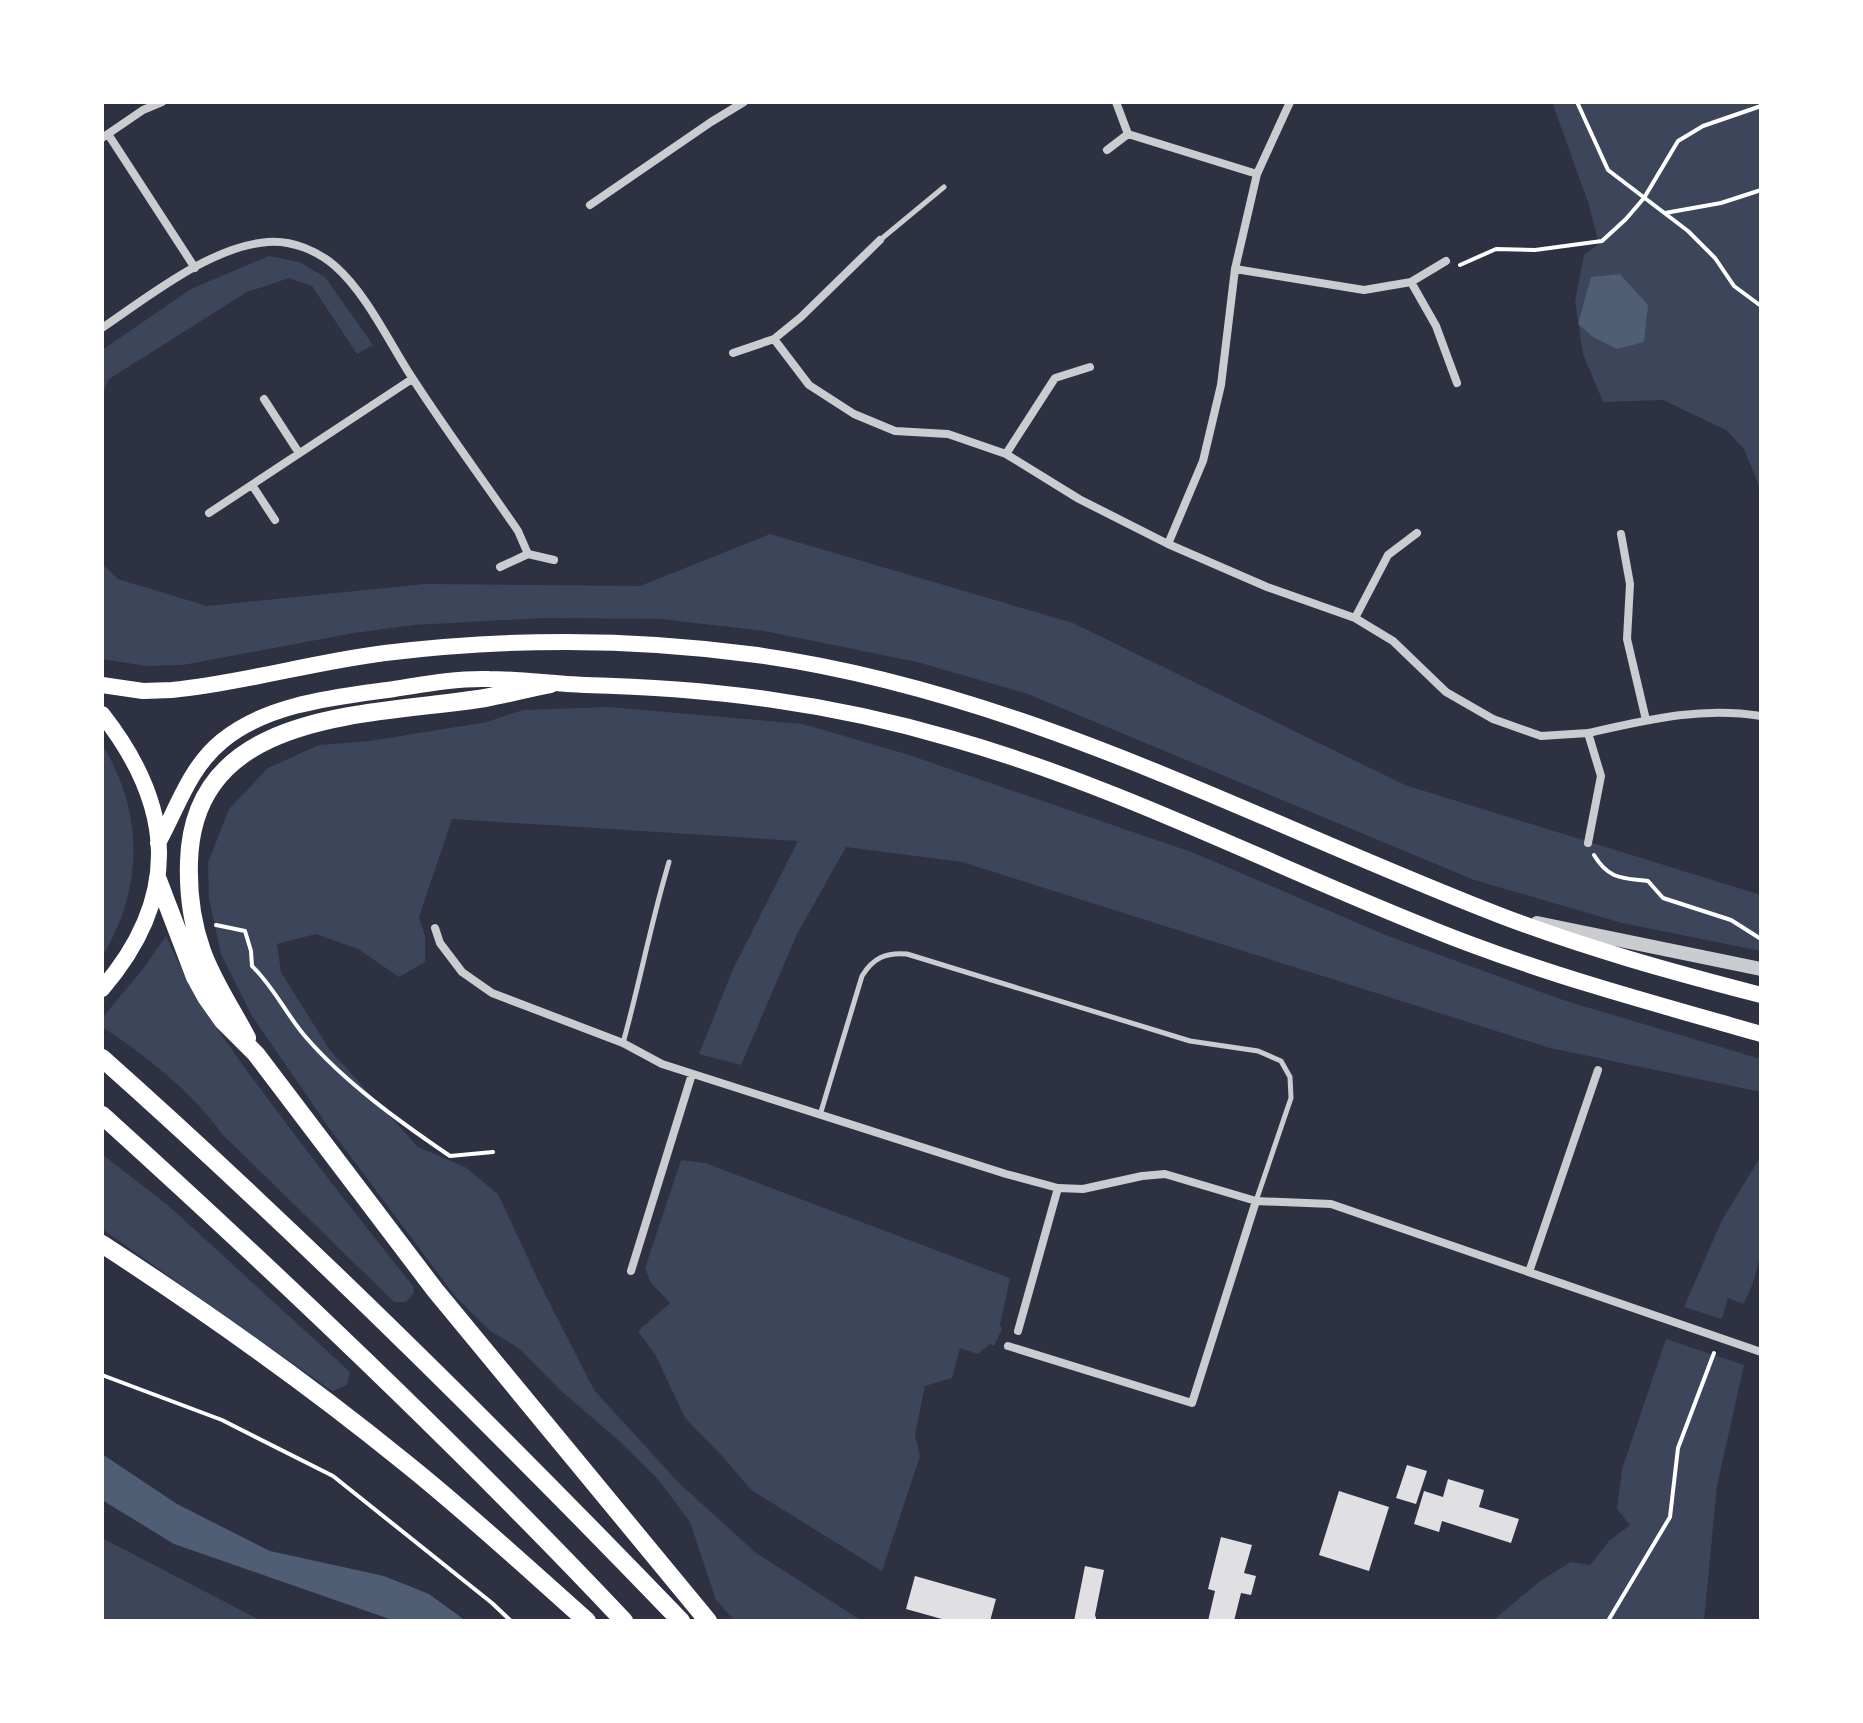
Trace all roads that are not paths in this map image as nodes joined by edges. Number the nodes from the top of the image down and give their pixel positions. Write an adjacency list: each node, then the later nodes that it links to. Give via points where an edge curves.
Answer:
1 (162, 102): 6 (street)
2 (744, 102): 10 (street)
3 (1116, 102): 5 (street)
4 (1290, 102): 8 (street)
5 (1128, 134): 7 (street); 8 (street)
6 (105, 136): 13 (street)
7 (1107, 150)
8 (1257, 174): 14 (street)
9 (944, 187): 11 (lane)
10 (590, 205)
11 (880, 240): 17 (street)
12 (1446, 261): 15 (street)
13 (195, 268): 16 (street); 20 (street, via 245,246 269,242 314,251 354,286)
14 (1235, 269): 15 (street, via 1364,290); 30 (street, via 1221,385 1203,461)
15 (1411, 282): 21 (street, via 1436,326)
16 (102, 328)
17 (774, 339): 18 (street); 24 (street, via 809,385 854,414 895,431 948,434)
18 (733, 353)
19 (1090, 367): 24 (street, via 1055,378)
20 (412, 379): 23 (street); 31 (street, via 518,531)
21 (1457, 383)
22 (264, 399): 23 (street)
23 (299, 453): 25 (street)
24 (1006, 454): 30 (street)
25 (252, 485): 26 (street); 27 (street)
26 (209, 513)
27 (275, 520)
28 (1417, 533): 34 (street, via 1388,555)
29 (1621, 534): 39 (street, via 1630,584 1627,639)
30 (1168, 544): 34 (street)
31 (528, 554): 32 (street); 33 (street)
32 (554, 560)
33 (500, 567)
34 (1355, 618): 40 (street, via 1393,641 1446,692 1493,719 1541,736)
35 (551, 684): 41 (main road, via 486,678 335,699 259,718 224,739 197,768); 50 (main road, via 717,691 834,709 954,739 1081,782 1467,943 1585,984); 52 (highway, via 296,730 253,746 211,783 189,837 189,898 214,980)
36 (102, 685): 45 (main road, via 184,689 383,653 556,642 664,646 813,664 1004,713 1140,764)
37 (102, 714): 41 (main road, via 136,765)
38 (1761, 716): 39 (street, via 1696,711)
39 (1646, 720): 40 (street)
40 (1588, 733): 42 (street, via 1601,776)
41 (158, 843): 44 (main road)
42 (1588, 843)
43 (669, 862): 51 (lane)
44 (158, 880): 48 (main road, via 148,920); 52 (highway, via 206,997)
45 (1497, 914): 47 (street); 49 (main road, via 1572,942)
46 (435, 928): 51 (street, via 462,972 492,993)
47 (1761, 969)
48 (104, 987)
49 (1761, 995)
50 (1761, 1034)
51 (623, 1043): 55 (street)
52 (256, 1054): 69 (highway, via 435,1290)
53 (102, 1058): 68 (highway, via 397,1333)
54 (1598, 1070): 62 (street)
55 (692, 1074): 57 (street); 61 (street)
56 (102, 1115): 67 (highway, via 393,1388)
57 (820, 1115): 58 (street); 59 (lane, via 862,976 880,956 907,954 1190,1041 1258,1051 1281,1061 1290,1077 1291,1098)
58 (1058, 1188): 59 (street, via 1083,1189 1165,1174); 63 (street)
59 (1256, 1201): 62 (street, via 1331,1204); 64 (street, via 1192,1403)
60 (102, 1244): 66 (highway, via 231,1331 391,1451)
61 (631, 1271)
62 (1529, 1272): 65 (street)
63 (1018, 1331)
64 (1008, 1346)
65 (1761, 1352)
66 (587, 1621)
67 (624, 1621)
68 (681, 1621)
69 (708, 1621)

